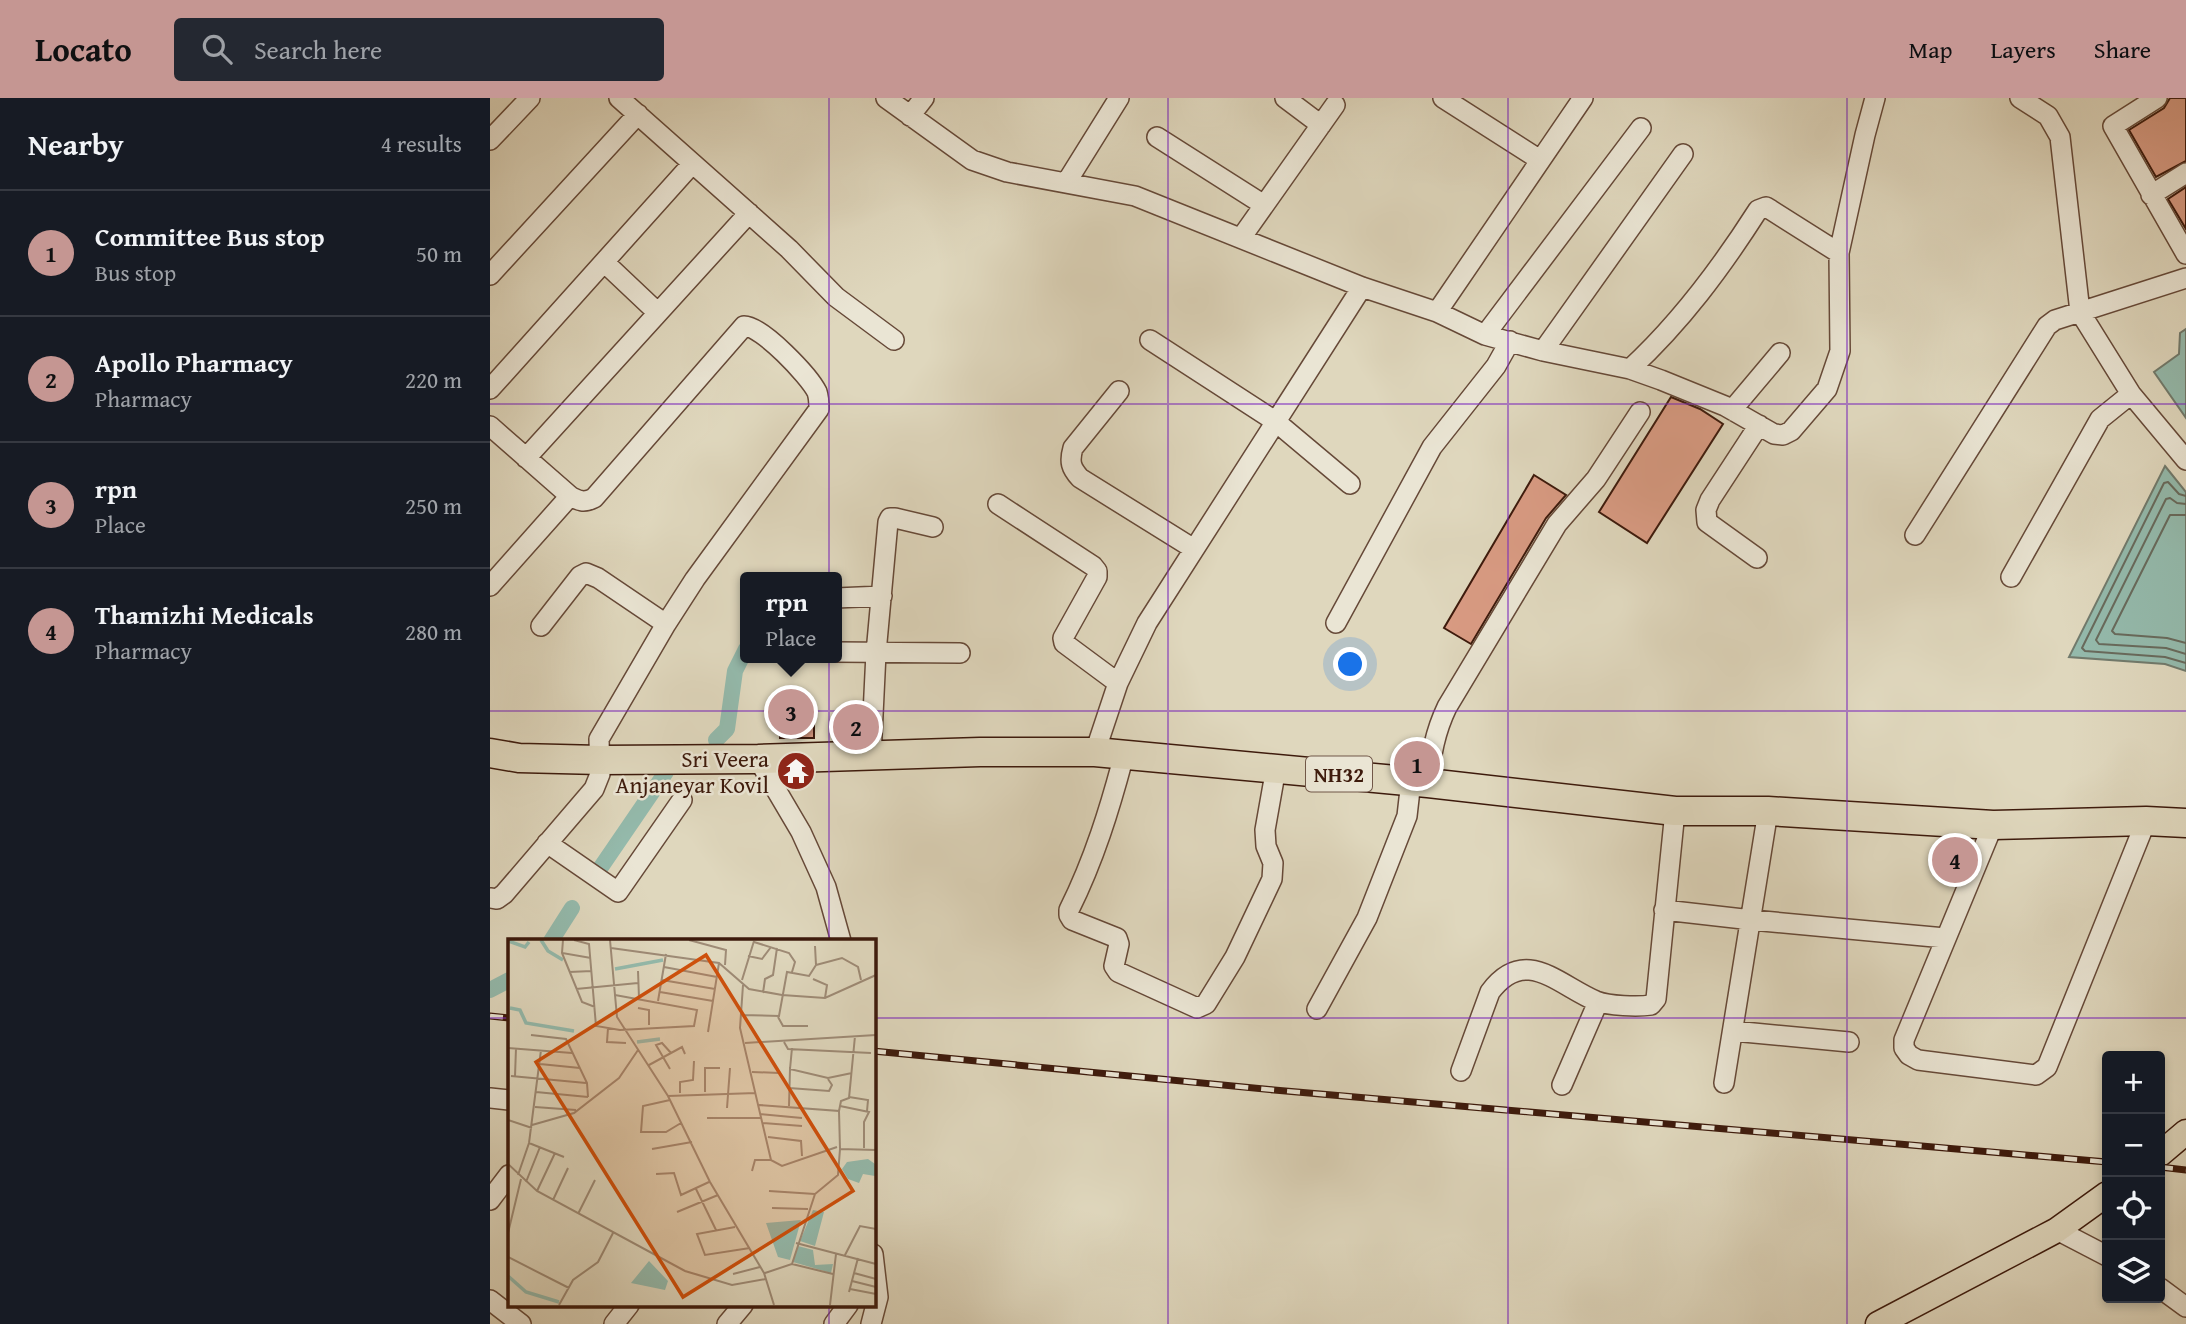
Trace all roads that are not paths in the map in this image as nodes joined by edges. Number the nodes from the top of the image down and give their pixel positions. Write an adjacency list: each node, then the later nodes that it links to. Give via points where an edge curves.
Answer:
1 (530, 98): 18 (street)
2 (620, 98): 13 (street)
3 (886, 98): 14 (street)
4 (924, 98): 14 (street)
5 (1119, 98): 23 (street)
6 (1285, 98): 15 (street)
7 (1444, 98): 20 (street)
8 (1583, 98): 20 (street)
9 (1875, 98): 28 (street)
10 (2020, 98): 35 (street, via 2048,116 2060,137)
11 (2157, 98): 24 (street, via 2113,125)
12 (1335, 105): 15 (street)
13 (638, 114): 21 (street); 31 (street)
14 (910, 116): 23 (street, via 972,160)
15 (1321, 125): 25 (street)
16 (1641, 128): 37 (street)
17 (1157, 137): 25 (street)
18 (491, 138)
19 (1683, 154): 41 (street)
20 (1541, 160): 34 (street)
21 (692, 164): 26 (street); 30 (street)
22 (2186, 173): 24 (street)
23 (1066, 183): 27 (street, via 1135,196)
24 (2151, 195): 29 (street)
25 (1264, 205): 27 (street)
26 (749, 213): 36 (street); 38 (street, via 836,297)
27 (1241, 238): 33 (street)
28 (1839, 253): 43 (street, via 1761,208 1682,316); 50 (street, via 1840,351 1828,389 1783,435)
29 (2186, 254)
30 (604, 262): 36 (street); 44 (street)
31 (490, 275)
32 (2186, 278): 35 (street)
33 (1362, 287): 34 (street); 49 (street)
34 (1437, 312): 37 (street)
35 (2080, 312): 46 (street); 58 (street, via 2055,320 2039,336)
36 (658, 313): 52 (street)
37 (1485, 335): 40 (street)
38 (894, 340)
39 (1150, 340): 49 (street)
40 (1510, 341): 41 (street); 65 (street, via 1496,366 1432,447)
41 (1543, 351): 43 (street)
42 (1780, 353): 47 (street)
43 (1630, 369): 47 (street)
44 (490, 389)
45 (1119, 391): 59 (street, via 1073,449 1072,470)
46 (2131, 394): 53 (street); 61 (street, via 2100,419)
47 (1732, 410): 50 (street)
48 (1640, 412): 79 (street, via 1596,479 1557,524 1447,707)
49 (1275, 421): 54 (street); 59 (street)
50 (1759, 425): 60 (street, via 1710,500 1705,517)
51 (490, 426): 52 (street)
52 (526, 458): 55 (street)
53 (2186, 460)
54 (1350, 484)
55 (569, 496): 62 (street); 66 (street, via 580,502 594,498 744,326 753,327 784,353 816,390 819,409)
56 (998, 504): 71 (street, via 1097,570 1063,638)
57 (933, 527): 63 (street, via 889,520)
58 (1915, 535)
59 (1194, 549): 71 (street, via 1147,623)
60 (1757, 558)
61 (2011, 577)
62 (490, 585)
63 (883, 596): 64 (street); 69 (street)
64 (842, 598)
65 (1336, 623)
66 (666, 624): 67 (street, via 586,573); 77 (street, via 599,739)
67 (541, 626)
68 (842, 652): 69 (street)
69 (876, 653): 70 (street); 75 (street)
70 (960, 653)
71 (1118, 683): 72 (street)
72 (1095, 752): 74 (highway, NH32); 75 (highway, NH32)
73 (490, 753): 77 (highway, NH32)
74 (1124, 755): 78 (highway, NH32); 78 (street, via 1111,806 1069,917 1117,938 1114,966 1118,972 1197,1007 1206,1004 1235,957 1272,879 1265,831)
75 (871, 756): 76 (highway, NH32)
76 (758, 758): 77 (highway, NH32); 91 (street, via 806,843 826,887)
77 (600, 760): 86 (street, via 594,789)
78 (1276, 768): 79 (highway, NH32)
79 (1420, 782): 81 (highway, NH32); 93 (street, via 1370,909)
80 (682, 800): 86 (street, via 618,892)
81 (1675, 811): 82 (highway, NH32); 88 (street)
82 (1768, 811): 85 (highway, NH32); 89 (street)
83 (2146, 821): 84 (highway, NH32); 85 (highway, NH32); 90 (street, via 2042,1073 1918,1060 1909,1055 1904,1040)
84 (2186, 822)
85 (1993, 825): 90 (street)
86 (547, 843): 87 (street, via 504,894)
87 (490, 898)
88 (1664, 910): 89 (street); 92 (street, via 1656,999 1642,1006)
89 (1752, 920): 90 (street); 94 (street)
90 (1945, 938)
91 (840, 939)
92 (1598, 1002): 96 (street, via 1539,971 1517,970 1490,992); 98 (street)
93 (1317, 1009)
94 (1732, 1031): 95 (street); 97 (street)
95 (1849, 1042)
96 (1461, 1071)
97 (1724, 1083)
98 (1562, 1085)
99 (490, 1098): 100 (street)
100 (508, 1100)
101 (2186, 1132): 102 (main road)
102 (2165, 1150)
103 (508, 1176): 105 (street)
104 (2102, 1198): 106 (main road)
105 (490, 1200)
106 (2057, 1230): 107 (street); 120 (main road)
107 (2102, 1253)
108 (875, 1272): 119 (street, via 878,1297)
109 (2165, 1292): 114 (street)
110 (490, 1300): 115 (street)
111 (628, 1306): 116 (street)
112 (742, 1306): 117 (street)
113 (847, 1306): 118 (street)
114 (2186, 1307)
115 (517, 1315)
116 (614, 1324)
117 (727, 1324)
118 (834, 1324)
119 (871, 1324)
120 (1878, 1324)

